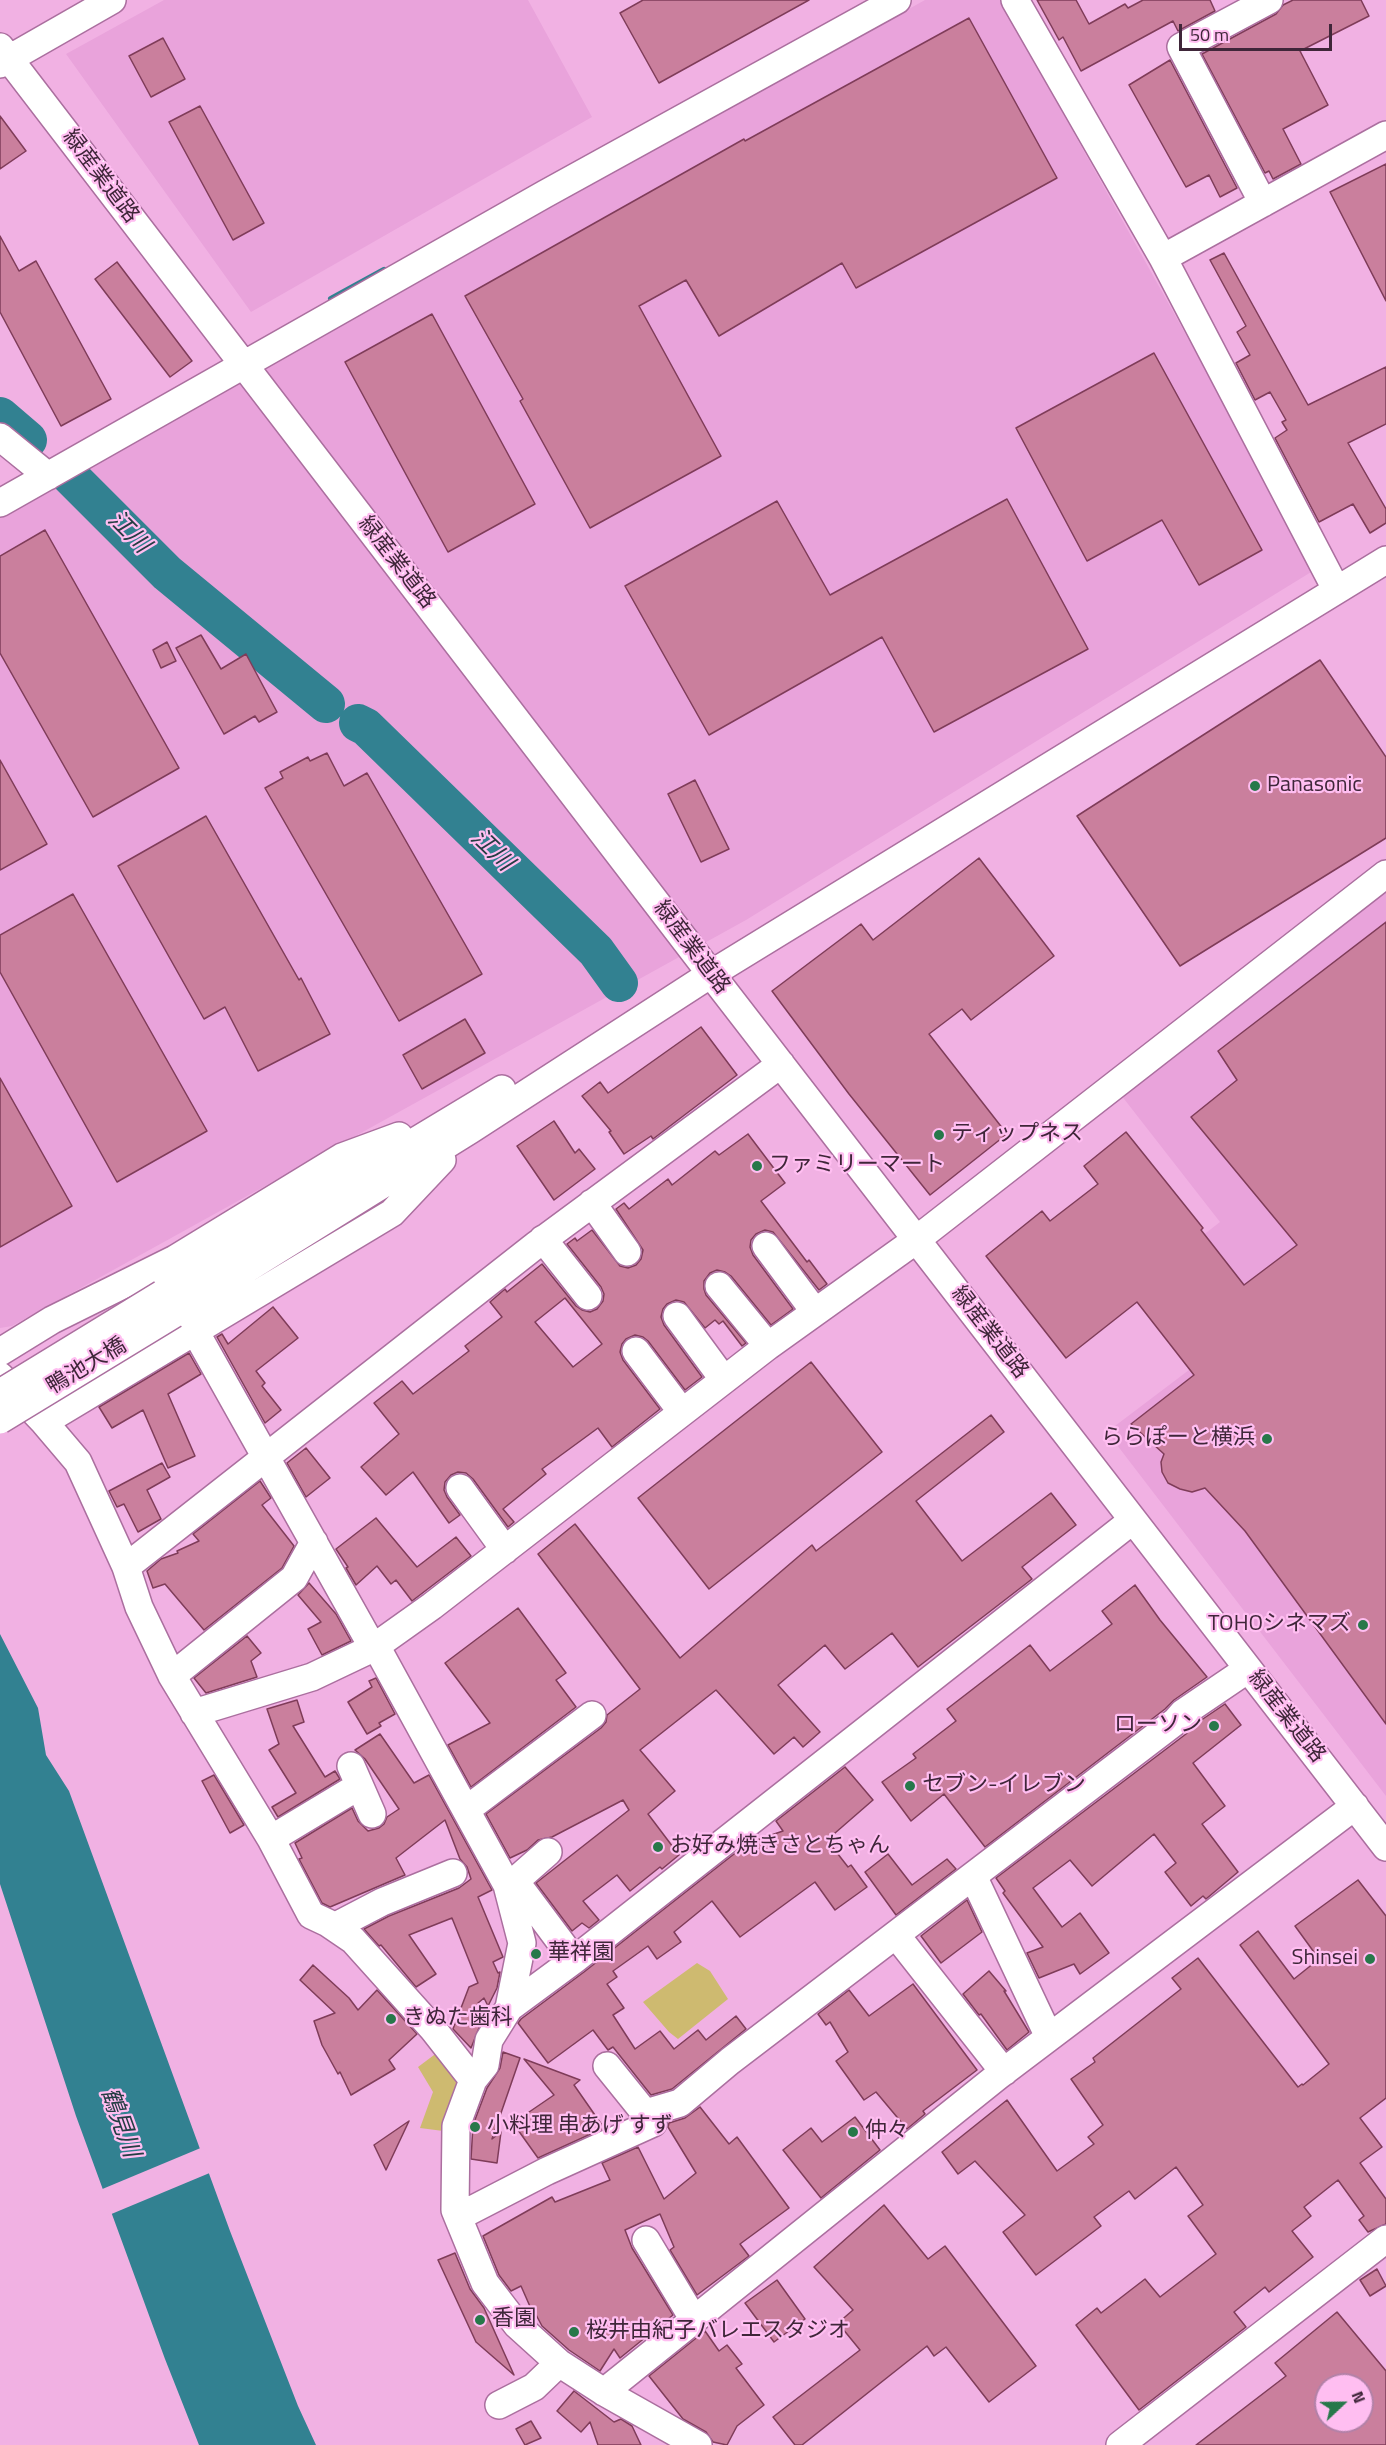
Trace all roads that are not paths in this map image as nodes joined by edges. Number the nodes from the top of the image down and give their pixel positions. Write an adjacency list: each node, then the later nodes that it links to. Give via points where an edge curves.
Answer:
1 (112, 0): 5 (street)
2 (897, 0): 9 (street)
3 (1015, 0): 8 (street)
4 (1269, 0): 7 (street, via 1181,47)
5 (3, 57): 9 (street, 緑産業道路)
6 (1386, 135): 7 (street)
7 (1263, 203): 8 (street)
8 (1163, 258): 14 (street)
9 (243, 364): 11 (street); 16 (street, 緑産業道路)
10 (0, 437): 11 (street)
11 (48, 476): 12 (street)
12 (0, 503)
13 (1386, 560): 14 (street)
14 (1336, 589): 16 (street)
15 (1386, 874): 21 (street)
16 (711, 974): 17 (street, 緑産業道路); 18 (street)
17 (781, 1064): 19 (street); 21 (street, 緑産業道路)
18 (465, 1122): 26 (street); 29 (street, via 392,1213); 32 (street, via 342,1157 175,1259 52,1320)
19 (592, 1203): 20 (street); 23 (street)
20 (543, 1239): 25 (street); 39 (street)
21 (916, 1240): 27 (street); 41 (street, 緑産業道路)
22 (766, 1246): 27 (street)
23 (627, 1252)
24 (719, 1286): 30 (street)
25 (588, 1296)
26 (168, 1304): 35 (street, 鴨池大橋, bridge); 37 (street, 鴨池大橋, bridge)
27 (815, 1312): 30 (street)
28 (677, 1316): 34 (street)
29 (195, 1331): 38 (street); 39 (street)
30 (768, 1346): 34 (street)
31 (636, 1351): 36 (street)
32 (0, 1352)
33 (0, 1376): 38 (street)
34 (724, 1380): 36 (street)
35 (0, 1393)
36 (682, 1412): 43 (street)
37 (0, 1420)
38 (44, 1422): 44 (street, via 78,1462)
39 (266, 1457): 42 (street); 44 (street)
40 (460, 1488): 43 (street)
41 (1133, 1520): 46 (street, 緑産業道路); 61 (street)
42 (314, 1542): 45 (street); 47 (street, via 294,1578)
43 (505, 1550): 45 (street)
44 (126, 1567): 47 (street, via 139,1607)
45 (374, 1647): 48 (street, via 312,1677); 51 (street)
46 (1248, 1668): 50 (street, 緑産業道路); 57 (street, via 1183,1713)
47 (172, 1676): 48 (street)
48 (194, 1713): 53 (street)
49 (592, 1715): 51 (street)
50 (1355, 1806): 54 (street, 緑産業道路); 63 (street)
51 (466, 1810): 58 (street)
52 (372, 1814): 53 (street, via 355,1776)
53 (271, 1839): 59 (street, via 311,1915)
54 (1386, 1847)
55 (548, 1852): 58 (street)
56 (453, 1873): 59 (street)
57 (973, 1876): 60 (street); 63 (street)
58 (511, 1883): 61 (street); 62 (street, via 522,1943)
59 (334, 1927): 66 (street, via 353,1940)
60 (896, 1935): 65 (street); 67 (street, via 680,2103)
61 (574, 1960): 62 (street)
62 (509, 2008): 66 (street, via 489,2040 485,2065)
63 (1049, 2037): 65 (street)
64 (607, 2066): 67 (street)
65 (1004, 2072): 71 (street)
66 (473, 2080): 68 (street, via 456,2126)
67 (646, 2114): 68 (street, via 653,2122)
68 (458, 2217): 72 (street, via 485,2283 517,2325)
69 (1386, 2239): 76 (street)
70 (646, 2240): 71 (street)
71 (694, 2320): 73 (street)
72 (559, 2363): 73 (street); 74 (street, via 534,2387)
73 (604, 2392): 75 (street)
74 (499, 2405)
75 (698, 2445)
76 (1120, 2445)

